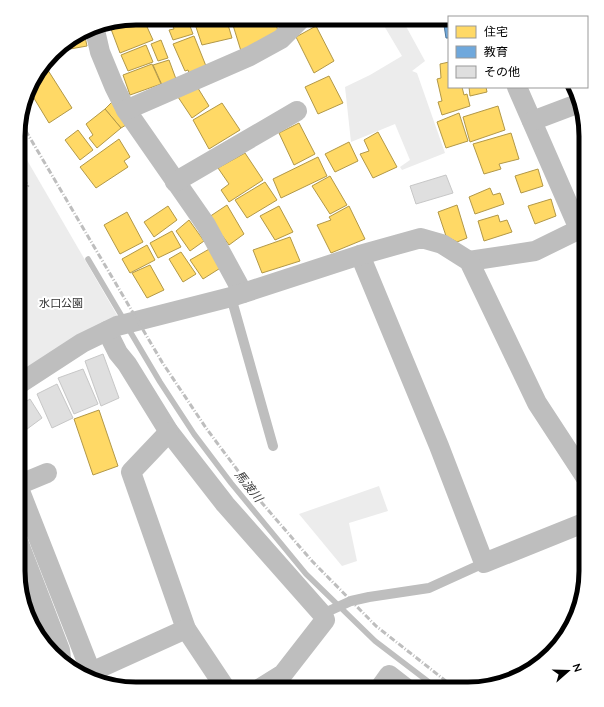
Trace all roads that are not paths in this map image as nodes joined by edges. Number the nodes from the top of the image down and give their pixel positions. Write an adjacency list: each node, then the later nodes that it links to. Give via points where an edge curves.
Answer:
1 (295, 25): 5 (street, via 281,39 250,56)
2 (96, 33): 5 (street, via 100,52)
3 (517, 88): 7 (street)
4 (575, 105): 7 (street)
5 (126, 110): 8 (street)
6 (297, 111): 8 (street)
7 (532, 121): 9 (street)
8 (175, 182): 13 (street, via 206,225)
9 (579, 221)
10 (579, 229): 12 (street, via 535,251)
11 (360, 255): 12 (street, via 421,238 442,244); 13 (street); 24 (street)
12 (469, 261): 18 (street, via 537,403)
13 (237, 295): 14 (street); 17 (lane)
14 (118, 327): 15 (street, via 82,343); 16 (street, via 118,353)
15 (25, 380)
16 (169, 432): 25 (street, via 225,504); 26 (street, via 132,472)
17 (273, 446)
18 (579, 467)
19 (47, 473): 20 (street)
20 (25, 483)
21 (25, 504): 26 (street, via 90,672)
22 (579, 525): 24 (street)
23 (25, 559): 27 (street)
24 (484, 563): 25 (lane, via 429,588 369,597)
25 (327, 612): 29 (street, via 325,620 284,674)
26 (186, 629): 28 (street)
27 (60, 653)
28 (221, 682)
29 (271, 682)
30 (384, 682): 31 (street, via 389,675)
31 (398, 682)

